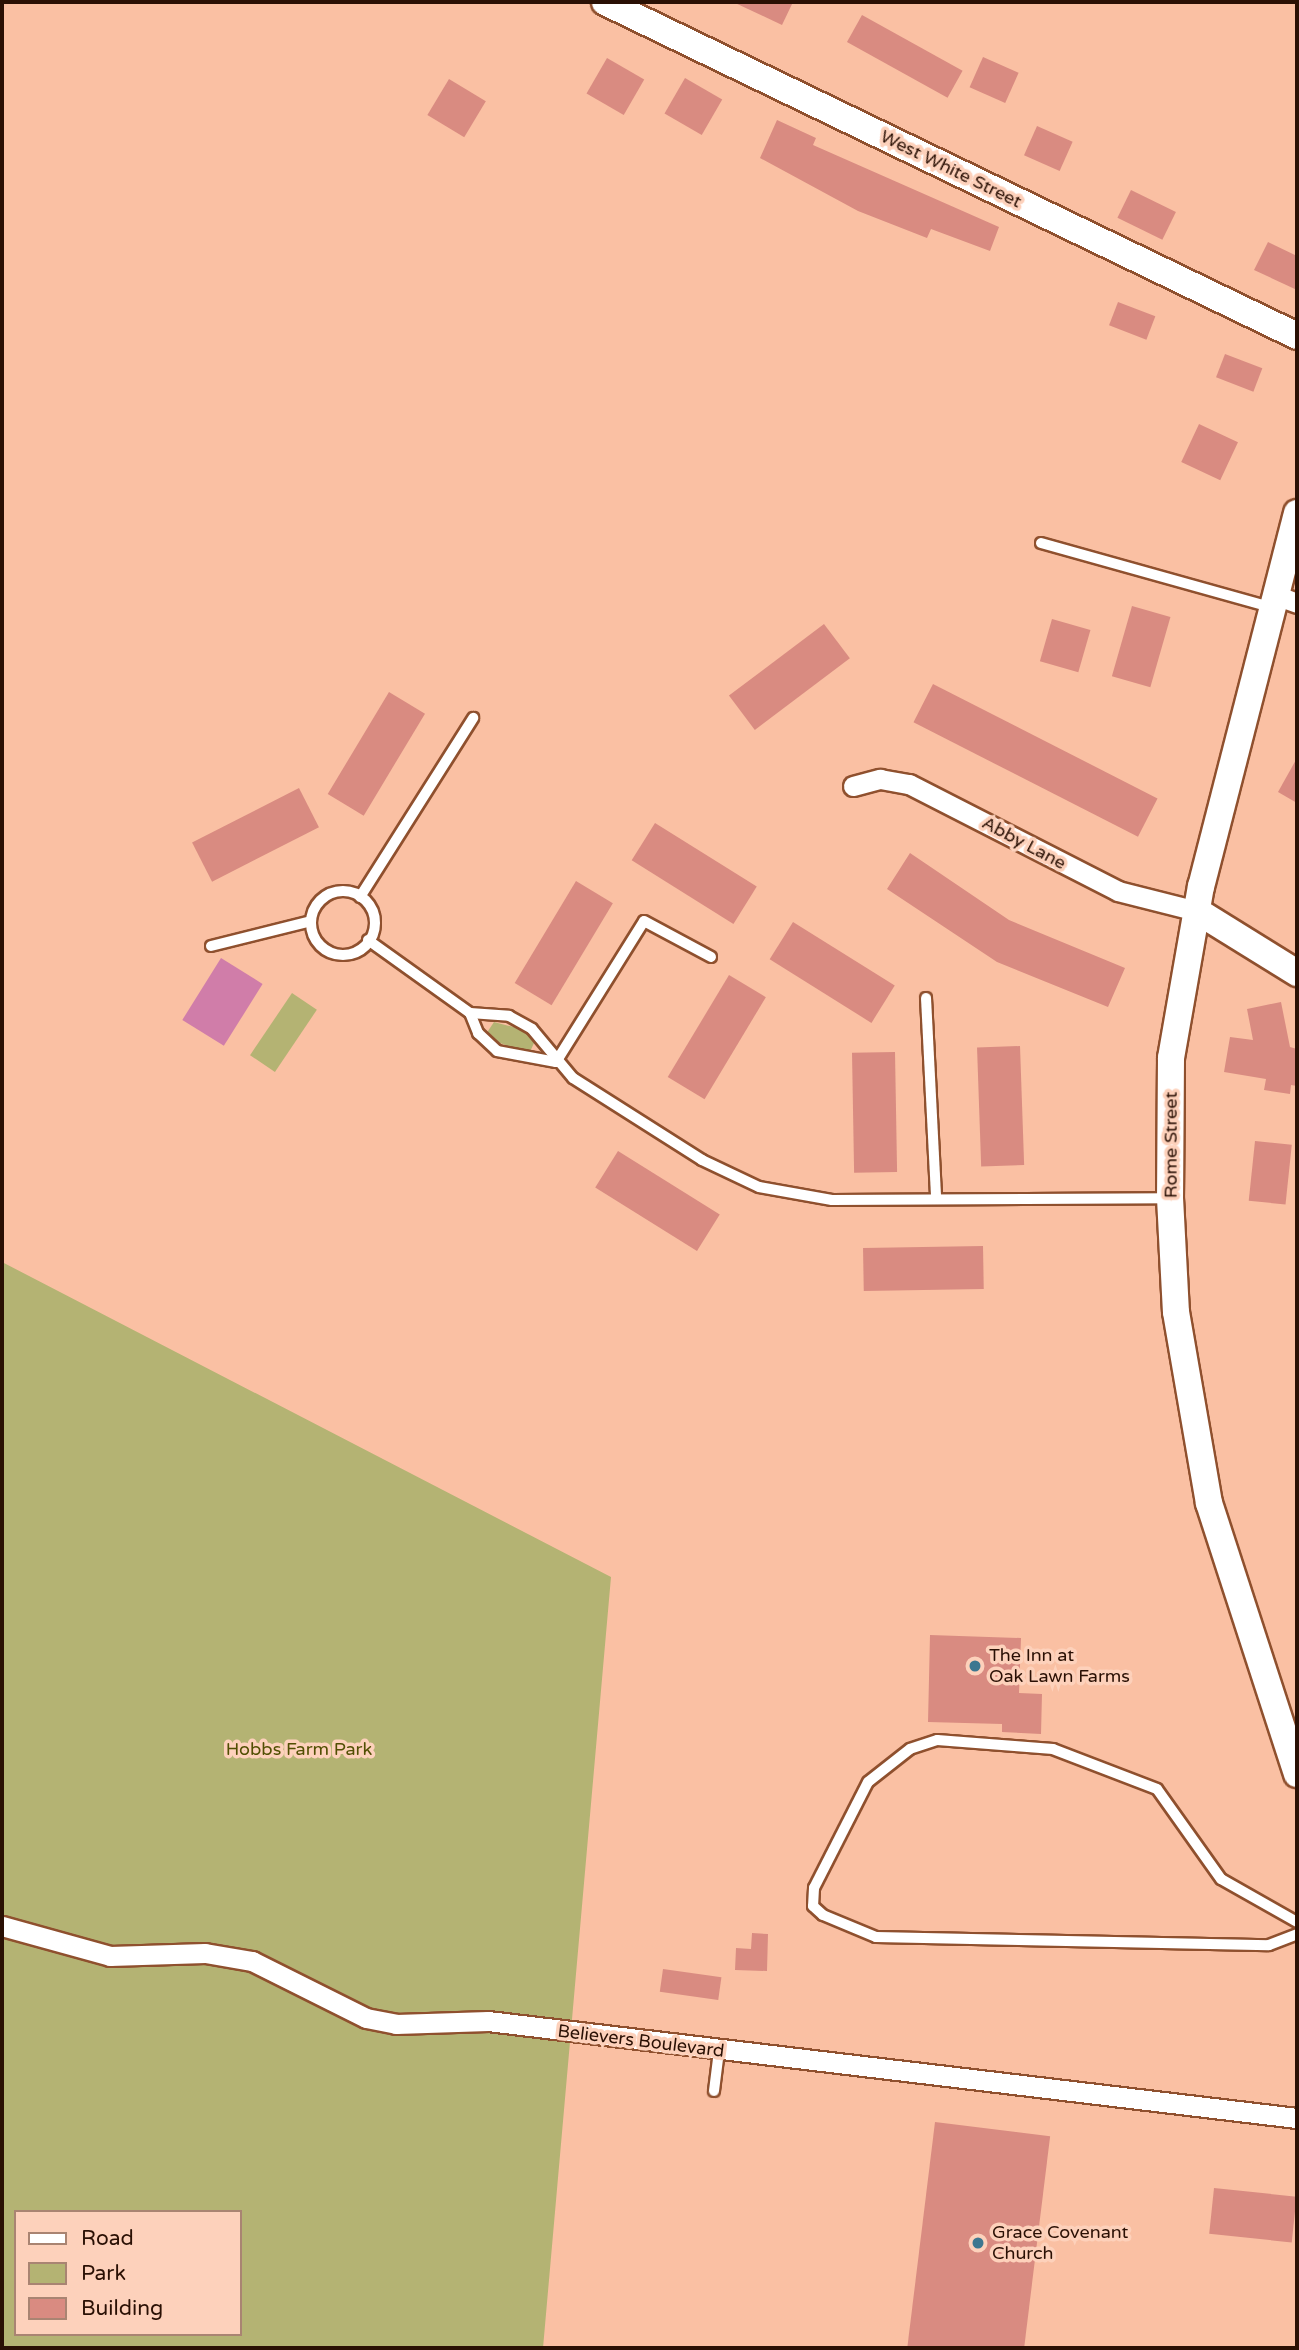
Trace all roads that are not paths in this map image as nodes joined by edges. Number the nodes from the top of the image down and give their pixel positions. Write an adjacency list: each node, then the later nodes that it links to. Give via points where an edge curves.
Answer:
1 (605, 2): 2 (street, West White Street)
2 (1297, 336)
3 (1297, 513): 5 (street, Rome Street)
4 (1041, 543): 5 (lane)
5 (1283, 602): 9 (street, Rome Street)
6 (473, 718): 8 (lane)
7 (853, 786): 9 (street, Abby Lane, via 880,779 909,784 1118,891)
8 (360, 897): 10 (lane, via 329,894); 11 (lane, via 375,920)
9 (1197, 911): 14 (street); 19 (street, Rome Street, via 1171,1058)
10 (311, 921): 11 (lane, via 317,940 334,953 356,952); 12 (lane)
11 (369, 940): 16 (lane)
12 (211, 946)
13 (711, 957): 17 (lane, via 644,921)
14 (1297, 973)
15 (926, 998): 18 (lane)
16 (470, 1013): 17 (lane, via 509,1016 532,1029); 17 (lane, via 478,1033 498,1051)
17 (556, 1062): 18 (lane, via 702,1160 759,1187 832,1200)
18 (936, 1197): 19 (lane)
19 (1170, 1198): 20 (street, Rome Street, via 1177,1312 1209,1503)
20 (1297, 1774)
21 (1297, 1922): 23 (lane, via 1222,1879 1157,1789 1053,1749 937,1740 913,1747 868,1782 823,1867 813,1906 876,1937 1269,1945)
22 (2, 1926): 24 (street, Believers Boulevard, via 110,1956 205,1952 252,1961 366,2018 396,2024 488,2021)
23 (1297, 1934)
24 (719, 2051): 25 (lane); 26 (street, Believers Boulevard)
25 (714, 2091)
26 (1297, 2118)

